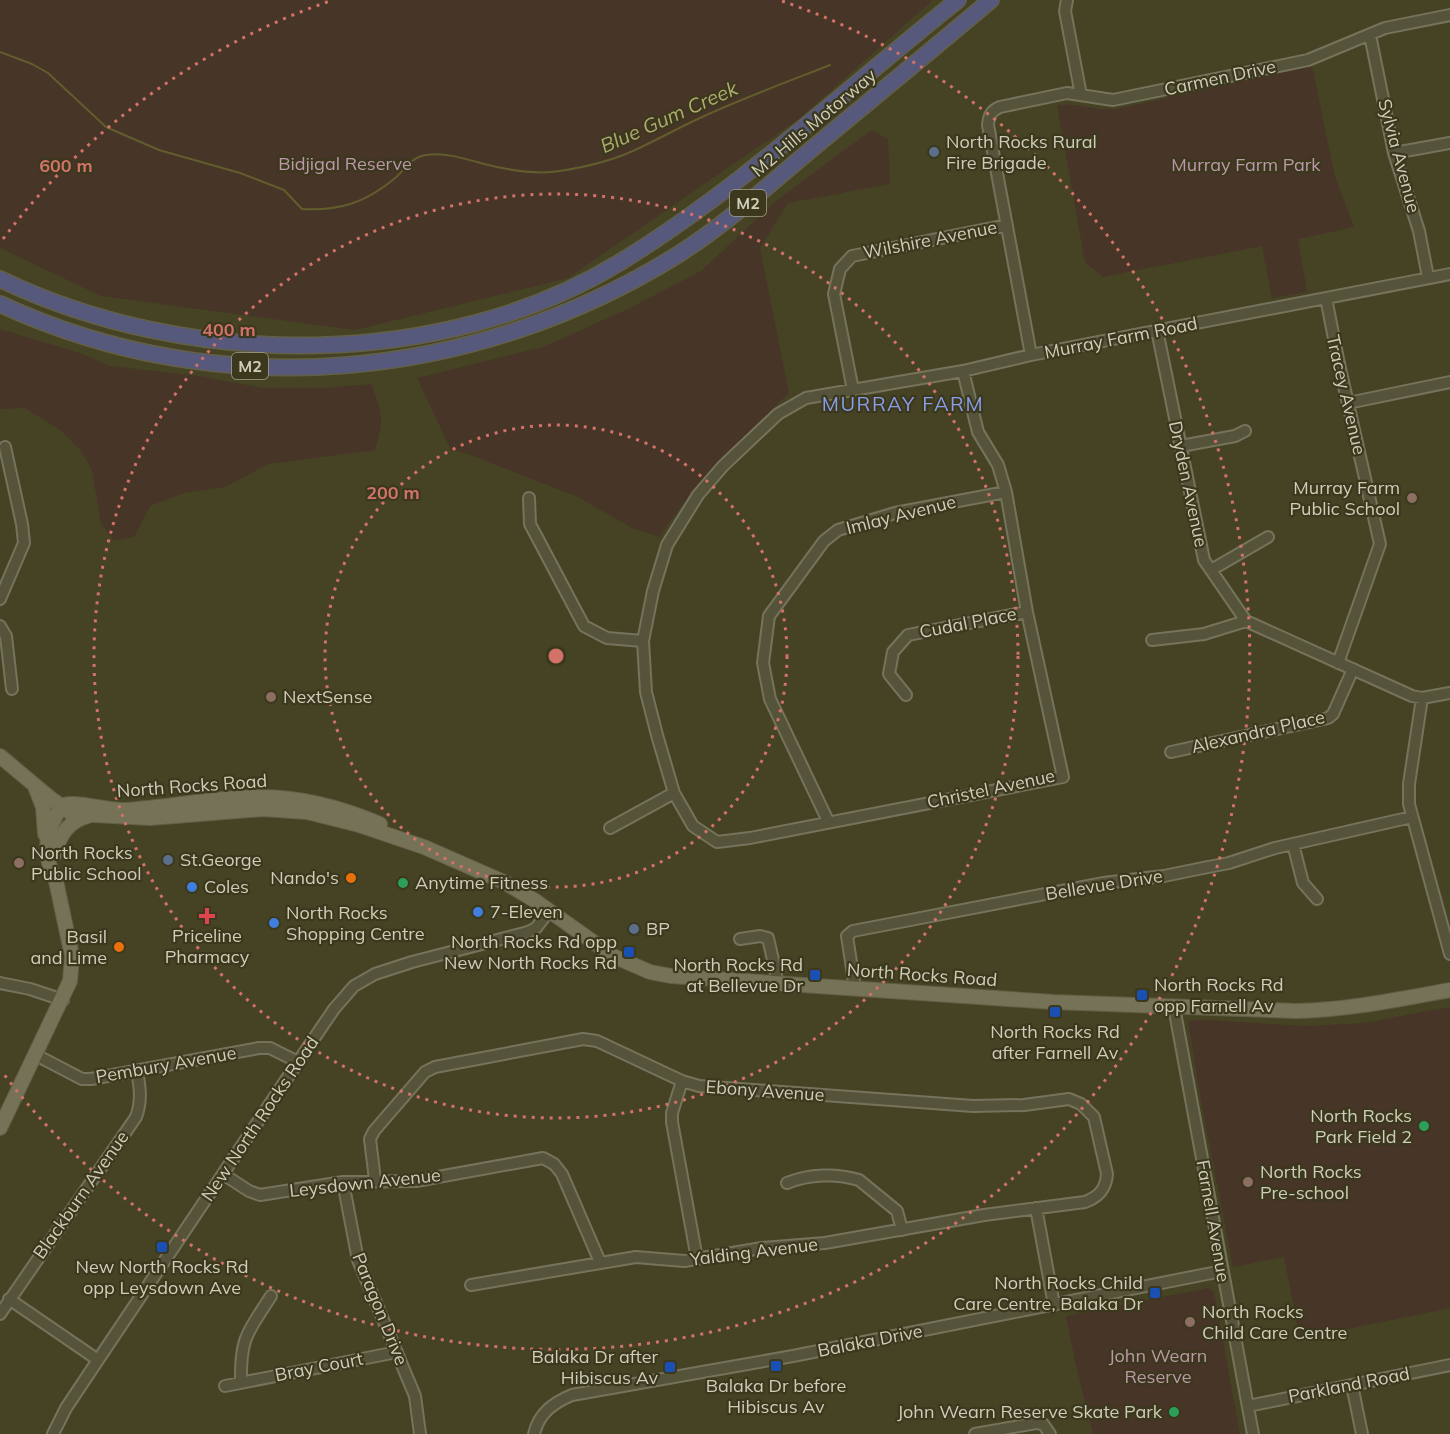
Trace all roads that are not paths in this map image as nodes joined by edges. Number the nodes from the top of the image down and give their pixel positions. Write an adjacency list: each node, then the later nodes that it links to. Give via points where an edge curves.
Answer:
1 (991, 0): 15 (highway, M2 Hills Motorway / M2, via 712,231 609,293 505,335 445,352 379,363 291,368 238,366 141,351 53,326)
2 (1067, 0): 6 (street, via 1065,11)
3 (957, 1): 13 (highway, M2 Hills Motorway / M2, via 769,157 620,262 543,300 447,330 324,345 194,339 112,322)
4 (1450, 15): 5 (street, Carmen Drive, via 1385,28)
5 (1370, 35): 6 (street, Carmen Drive, via 1308,60 1113,100); 9 (street, Sylvia Avenue)
6 (1081, 95): 7 (street, Carmen Drive, via 1066,93 1000,107)
7 (989, 115): 10 (street, Murray Farm Road)
8 (1450, 143): 9 (street)
9 (1394, 153): 12 (street, Sylvia Avenue, via 1419,231)
10 (1007, 225): 17 (street, Murray Farm Road); 20 (street, Wilshire Avenue, via 852,255 840,269 834,294)
11 (1450, 274): 12 (street, Murray Farm Road)
12 (1428, 277): 14 (street, Murray Farm Road)
13 (0, 279)
14 (1326, 298): 16 (street, Murray Farm Road); 21 (street, Tracey Avenue)
15 (0, 304)
16 (1157, 330): 17 (street, Murray Farm Road); 23 (street, Dryden Avenue)
17 (1031, 355): 18 (street, Christel Avenue)
18 (963, 371): 20 (street, Christel Avenue); 25 (street, Christel Avenue, via 978,432 998,465)
19 (1450, 382): 21 (street)
20 (853, 390): 34 (street, Christel Avenue, via 806,398 778,414 703,489 667,545)
21 (1348, 403): 35 (street, Tracey Avenue, via 1380,544)
22 (1245, 431): 23 (street)
23 (1181, 446): 28 (street, Dryden Avenue, via 1204,560)
24 (5, 447): 29 (street, via 24,543)
25 (1006, 492): 30 (street, Christel Avenue); 48 (street, Imlay Avenue, via 895,513 838,530 824,541 769,616 763,663 770,699)
26 (529, 498): 34 (street, via 530,524 584,626 607,638)
27 (1268, 537): 28 (street)
28 (1211, 570): 31 (street, Dryden Avenue)
29 (0, 599)
30 (1027, 612): 39 (street, Cudal Place, via 908,635 893,652 889,674); 48 (street, Christel Avenue, via 1063,777)
31 (1245, 621): 33 (street, via 1204,634); 35 (street)
32 (0, 626): 37 (street, via 6,636)
33 (1152, 640)
34 (643, 641): 44 (street, Christel Avenue, via 646,692)
35 (1338, 663): 36 (street)
36 (1353, 669): 40 (street); 41 (street, Alexandra Place, via 1328,718)
37 (12, 689)
38 (1450, 693): 40 (street)
39 (906, 695)
40 (1422, 698): 47 (street, via 1409,784)
41 (1171, 753)
42 (0, 756): 43 (main road)
43 (35, 786): 45 (main road); 50 (main road, via 43,807)
44 (674, 793): 48 (street, Christel Avenue, via 693,826 717,842); 49 (street)
45 (63, 805): 46 (main road, North Rocks Road, via 71,813); 50 (main road, via 51,822); 52 (main road, North Rocks Road, via 127,810 241,798 296,799 362,816); 53 (main road, via 54,841)
46 (88, 816): 52 (main road, North Rocks Road, via 150,818 246,809 294,810 359,825); 53 (main road, via 63,832)
47 (1412, 817): 51 (street, Bellevue Drive); 58 (street)
48 (828, 821)
49 (610, 828)
50 (47, 839): 54 (main road, via 50,870)
51 (1293, 844): 55 (street, via 1303,883); 61 (street, Bellevue Drive, via 1229,863 1164,876 1103,883 853,931 847,936)
52 (424, 847): 56 (main road, North Rocks Road, via 504,882)
53 (55, 854): 54 (main road)
54 (56, 881): 63 (main road, via 72,966)
55 (1317, 899)
56 (549, 911): 60 (main road, North Rocks Road, via 599,947 650,972); 66 (street, New North Rocks Road, via 528,932 412,962 365,979 345,996)
57 (740, 939): 60 (street, via 768,938)
58 (1450, 954)
59 (0, 983): 63 (street)
60 (776, 983): 61 (main road, North Rocks Road)
61 (855, 988): 64 (main road, North Rocks Road)
62 (1450, 990): 64 (main road, North Rocks Road, via 1313,1011)
63 (63, 1000): 65 (main road)
64 (1174, 1007): 78 (street, Farnell Avenue)
65 (36, 1055): 67 (street, Pembury Avenue, via 82,1079); 69 (main road)
66 (298, 1062): 67 (street, Pembury Avenue, via 270,1048 259,1048); 70 (street, New North Rocks Road)
67 (137, 1071): 81 (street, Blackburn Avenue, via 141,1095 136,1117)
68 (682, 1081): 71 (street, Ebony Avenue, via 590,1039 435,1067 425,1072 374,1131 370,1139); 74 (street, Ebony Avenue, via 699,1086 973,1106 1069,1099 1091,1112 1096,1122 1107,1174 1105,1186 1098,1196 1084,1202); 76 (street, via 672,1122)
69 (0, 1128)
70 (223, 1174): 72 (street, Leysdown Avenue, via 260,1195); 85 (street, New North Rocks Road)
71 (375, 1180): 72 (street, Leysdown Avenue); 77 (street, Leysdown Avenue, via 416,1181 550,1156 562,1174)
72 (343, 1182): 84 (street, Paragon Drive, via 358,1260)
73 (787, 1183): 75 (street, via 808,1176 859,1180 897,1211)
74 (1036, 1208): 75 (street, Yalding Avenue); 82 (street)
75 (902, 1230): 76 (street, Yalding Avenue)
76 (697, 1259): 77 (street, Yalding Avenue, via 644,1256)
77 (600, 1262): 79 (street, Yalding Avenue)
78 (1222, 1271): 82 (street, Balaka Drive); 90 (street, Farnell Avenue)
79 (471, 1285)
80 (271, 1296): 87 (street, via 244,1340)
81 (9, 1299): 83 (street, Blackburn Avenue); 85 (street)
82 (1054, 1305): 93 (street, Balaka Drive, via 572,1395 548,1409)
83 (0, 1314)
84 (397, 1352): 87 (street, Bray Court); 92 (street, Paragon Drive, via 415,1396)
85 (98, 1360): 91 (street, New North Rocks Road)
86 (1450, 1365): 88 (street, Parkland Road)
87 (241, 1382): 89 (street, Bray Court)
88 (1352, 1385): 90 (street, Parkland Road); 97 (street)
89 (225, 1386)
90 (1248, 1406): 96 (street, Farnell Avenue)
91 (53, 1434)
92 (420, 1434)
93 (534, 1434)
94 (975, 1434): 95 (street, via 1036,1423 1043,1424)
95 (1050, 1434)
96 (1253, 1434)
97 (1362, 1434)

